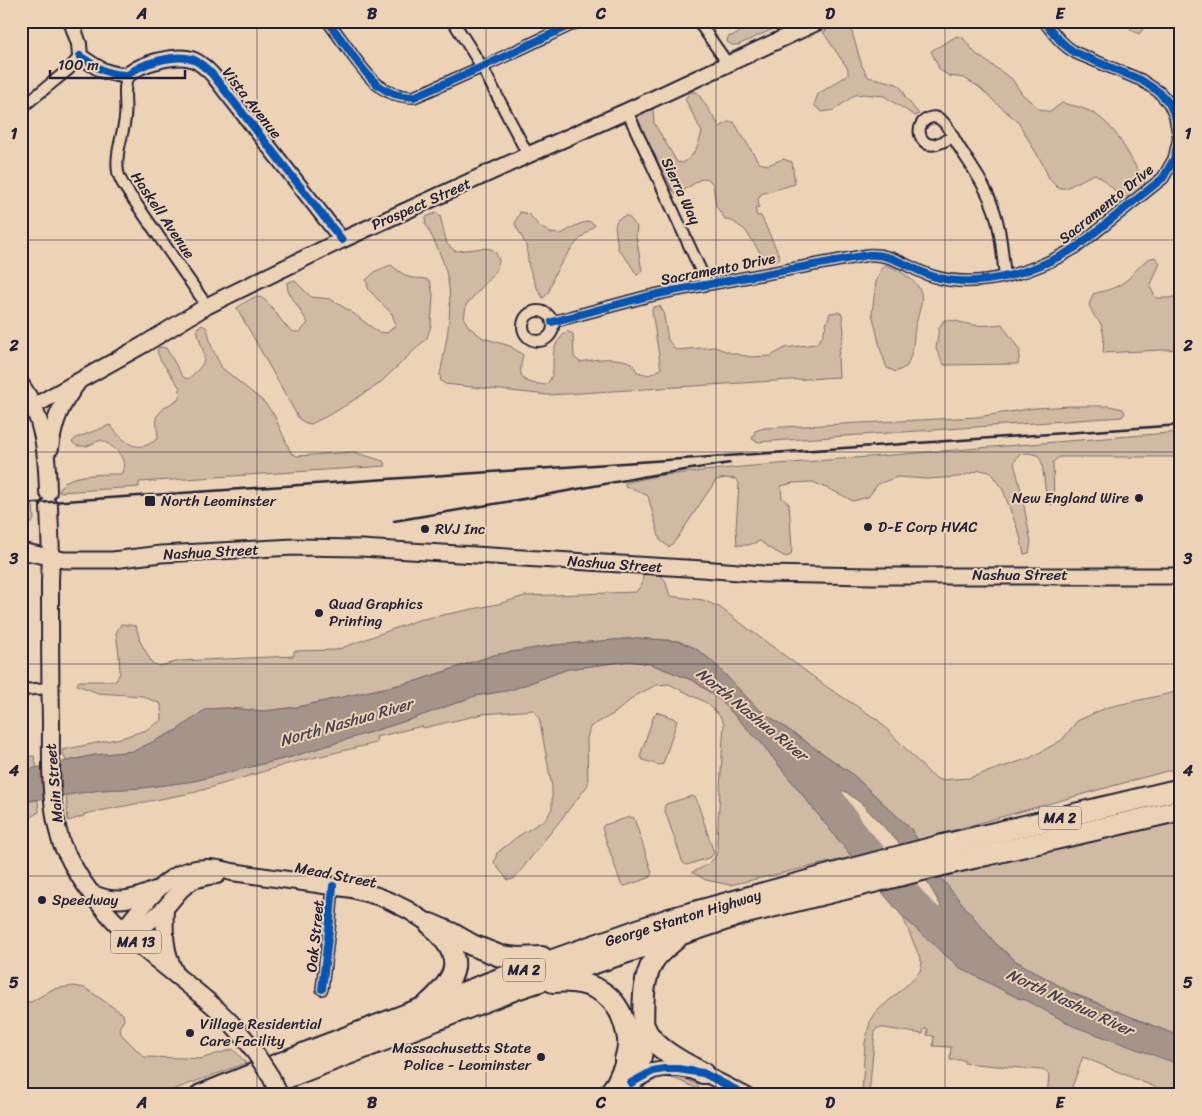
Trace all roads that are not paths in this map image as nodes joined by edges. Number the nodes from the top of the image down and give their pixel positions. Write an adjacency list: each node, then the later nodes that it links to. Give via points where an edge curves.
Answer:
1 (71, 21): 9 (street)
2 (328, 21): 11 (street, via 368,76 376,84 403,97 414,97)
3 (453, 21): 11 (street)
4 (579, 21): 8 (street)
5 (698, 21): 10 (street)
6 (820, 21): 10 (main road, Prospect Street)
7 (1044, 21): 18 (street, Sacramento Drive, via 1076,53 1148,83 1159,92 1175,116 1178,145 1163,178 1078,246 1044,265)
8 (560, 25): 11 (street)
9 (80, 56): 12 (street, via 106,72); 13 (street)
10 (728, 64): 14 (main road, Prospect Street)
11 (482, 68): 16 (street)
12 (128, 75): 17 (street, Vista Avenue, via 132,70 162,60 187,58 202,64); 20 (street, Haskell Avenue, via 124,88 125,118 118,149 119,177)
13 (21, 108)
14 (627, 111): 16 (main road, Prospect Street); 19 (street, Sierra Way)
15 (953, 136): 18 (street, via 993,207)
16 (528, 155): 17 (main road, Prospect Street)
17 (342, 240): 20 (main road, Prospect Street)
18 (1005, 276): 19 (street, Sacramento Drive, via 950,280 924,273 890,257 875,255)
19 (707, 284): 21 (street, Sacramento Drive)
20 (207, 306): 22 (main road, Prospect Street)
21 (552, 322)
22 (77, 383): 24 (main road, Prospect Street); 25 (main road, via 62,404 54,423)
23 (21, 385): 24 (main road, Main Street / MA 13)
24 (34, 406): 25 (main road, Main Street / MA 13, via 45,445)
25 (47, 468): 27 (main road, Main Street / MA 13)
26 (21, 551): 27 (main road, Nashua Street)
27 (51, 557): 28 (main road, Nashua Street, via 113,560 160,554 327,547 763,574); 29 (main road, Main Street / MA 13)
28 (1181, 576)
29 (50, 688): 30 (street); 38 (main road, Main Street / MA 13, via 54,811 62,844)
30 (21, 690)
31 (1181, 789): 33 (highway, George Stanton Highway / MA 2)
32 (1181, 810): 33 (highway, George Stanton Highway / MA 2)
33 (943, 855): 35 (highway, George Stanton Highway / MA 2)
34 (232, 872): 36 (main road, Mead Street); 37 (main road, Mead Street, via 218,868 194,868); 39 (main road, Mead Street, via 194,880)
35 (860, 876): 41 (highway, George Stanton Highway / MA 2); 43 (highway, George Stanton Highway / MA 2, via 669,919)
36 (333, 886): 40 (main road, Mead Street, via 377,896); 46 (street, Oak Street)
37 (157, 889): 38 (main road, via 119,900); 42 (main road, Mead Street)
38 (91, 893): 42 (main road, Main Street / MA 13)
39 (164, 908): 42 (main road, Mead Street); 44 (main road, via 165,941 169,960)
40 (430, 924): 43 (highway, via 500,956 525,958); 47 (highway, via 450,945 455,964 446,986)
41 (686, 932): 45 (highway, George Stanton Highway / MA 2); 48 (highway, via 660,952 651,966 645,986)
42 (127, 933): 44 (main road, Main Street / MA 13)
43 (571, 953): 47 (highway, George Stanton Highway / MA 2)
44 (178, 976): 54 (main road, Main Street / MA 13, bridge, via 240,1031 271,1077)
45 (518, 988): 49 (highway, via 570,981 591,986 606,995 621,1012 628,1034); 53 (highway, George Stanton Highway / MA 2)
46 (322, 989)
47 (424, 1008): 52 (highway, George Stanton Highway / MA 2)
48 (644, 1026): 50 (highway, via 652,1040); 51 (highway, via 636,1072)
49 (624, 1060): 51 (main road)
50 (703, 1073): 51 (street, via 678,1069 653,1071); 55 (street)
51 (615, 1091)
52 (201, 1095)
53 (242, 1095)
54 (279, 1095)
55 (746, 1095)

